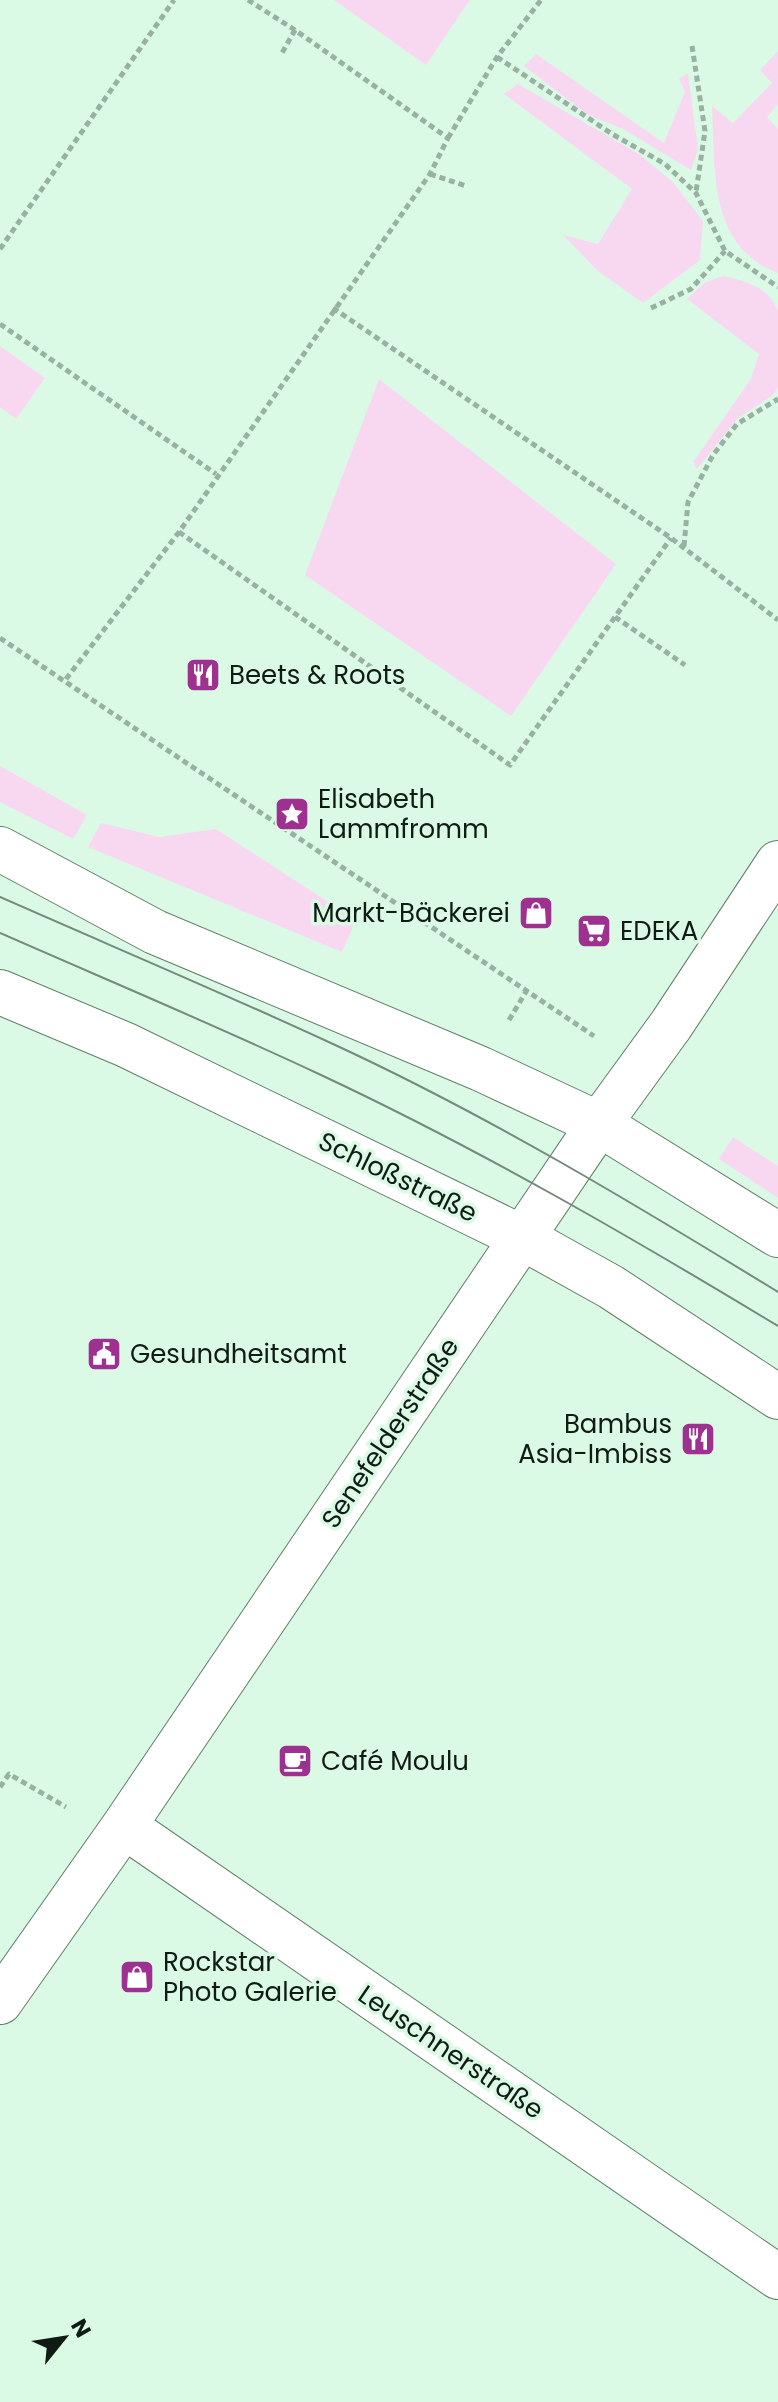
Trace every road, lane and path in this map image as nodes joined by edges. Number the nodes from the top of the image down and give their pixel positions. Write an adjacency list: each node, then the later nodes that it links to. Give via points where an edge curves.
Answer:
1 (174, 0): 12 (path)
2 (248, 0): 4 (path)
3 (541, 0): 7 (path)
4 (295, 30): 6 (path); 8 (path)
5 (692, 46): 11 (path, via 705,131)
6 (282, 53)
7 (497, 57): 8 (path); 11 (path, via 665,164)
8 (448, 138): 9 (path)
9 (430, 174): 10 (path); 15 (path)
10 (466, 186)
11 (696, 193): 13 (path)
12 (0, 249)
13 (725, 251): 14 (path); 16 (path, via 691,289)
14 (778, 287)
15 (333, 308): 19 (path); 21 (path)
16 (651, 308)
17 (0, 324): 19 (path)
18 (778, 399): 22 (path, via 737,424 713,455 688,502)
19 (216, 474): 20 (path)
20 (179, 532): 23 (path, via 510,765); 27 (path)
21 (671, 538): 22 (path); 23 (path)
22 (684, 547): 24 (path)
23 (615, 617): 26 (path)
24 (778, 620)
25 (1, 640): 27 (path)
26 (685, 665)
27 (66, 679): 31 (path)
28 (0, 849): 32 (street, via 155,932)
29 (778, 863): 31 (street, Senefelderstraße)
30 (0, 992): 34 (street, Schloßstraße, via 126,1045)
31 (641, 1068): 32 (street, Senefelderstraße)
32 (599, 1124): 33 (street); 34 (street, Senefelderstraße)
33 (778, 1235)
34 (523, 1238): 35 (street, Schloßstraße, via 611,1287); 37 (street, Senefelderstraße)
35 (778, 1397)
36 (0, 1787): 37 (path, via 9,1774 59,1804)
37 (124, 1826): 38 (street, Senefelderstraße); 39 (street, Leuschnerstraße)
38 (0, 2002)
39 (778, 2277)

